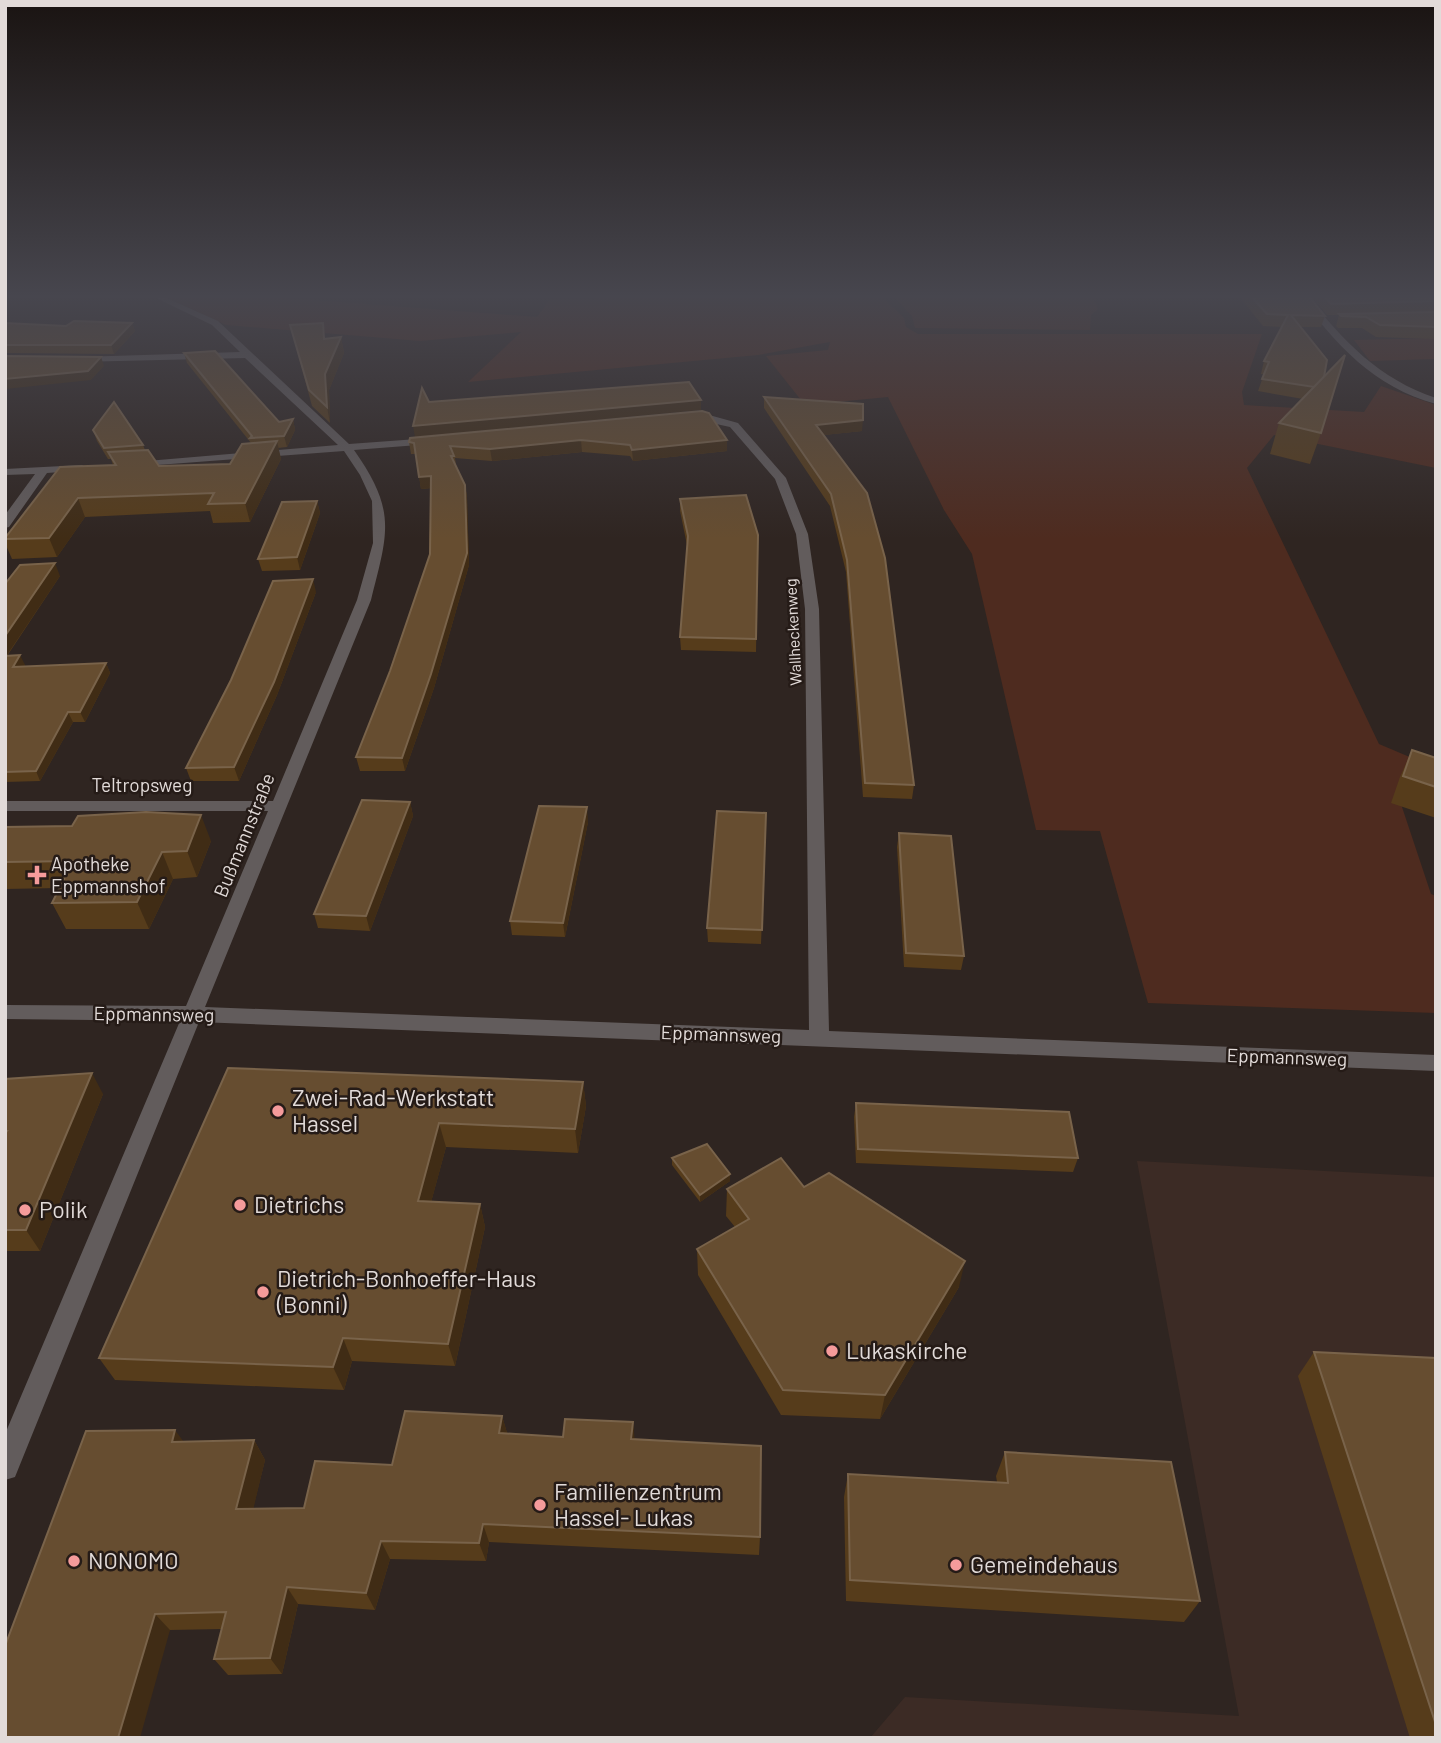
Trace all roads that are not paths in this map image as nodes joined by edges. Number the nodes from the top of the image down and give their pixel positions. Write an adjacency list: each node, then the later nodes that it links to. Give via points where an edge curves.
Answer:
1 (270, 376): 6 (street, Bußmannstraße)
2 (1379, 376): 3 (street)
3 (1436, 401)
4 (676, 418): 16 (street, Wallheckenweg, via 702,416 734,425 780,478 802,534 812,609)
5 (446, 440): 6 (street)
6 (348, 449): 7 (street); 13 (street, Bußmannstraße, via 379,501 379,543 364,600)
7 (124, 466)
8 (97, 468): 9 (street)
9 (43, 471): 10 (street); 11 (street)
10 (5, 472)
11 (5, 524)
12 (5, 806): 13 (street, Teltropsweg)
13 (279, 806): 15 (street, Bußmannstraße)
14 (5, 1012): 15 (street, Eppmannsweg)
15 (193, 1014): 16 (street, Eppmannsweg); 18 (street, Bußmannstraße)
16 (820, 1038): 17 (street, Eppmannsweg)
17 (1436, 1063)
18 (5, 1467)

